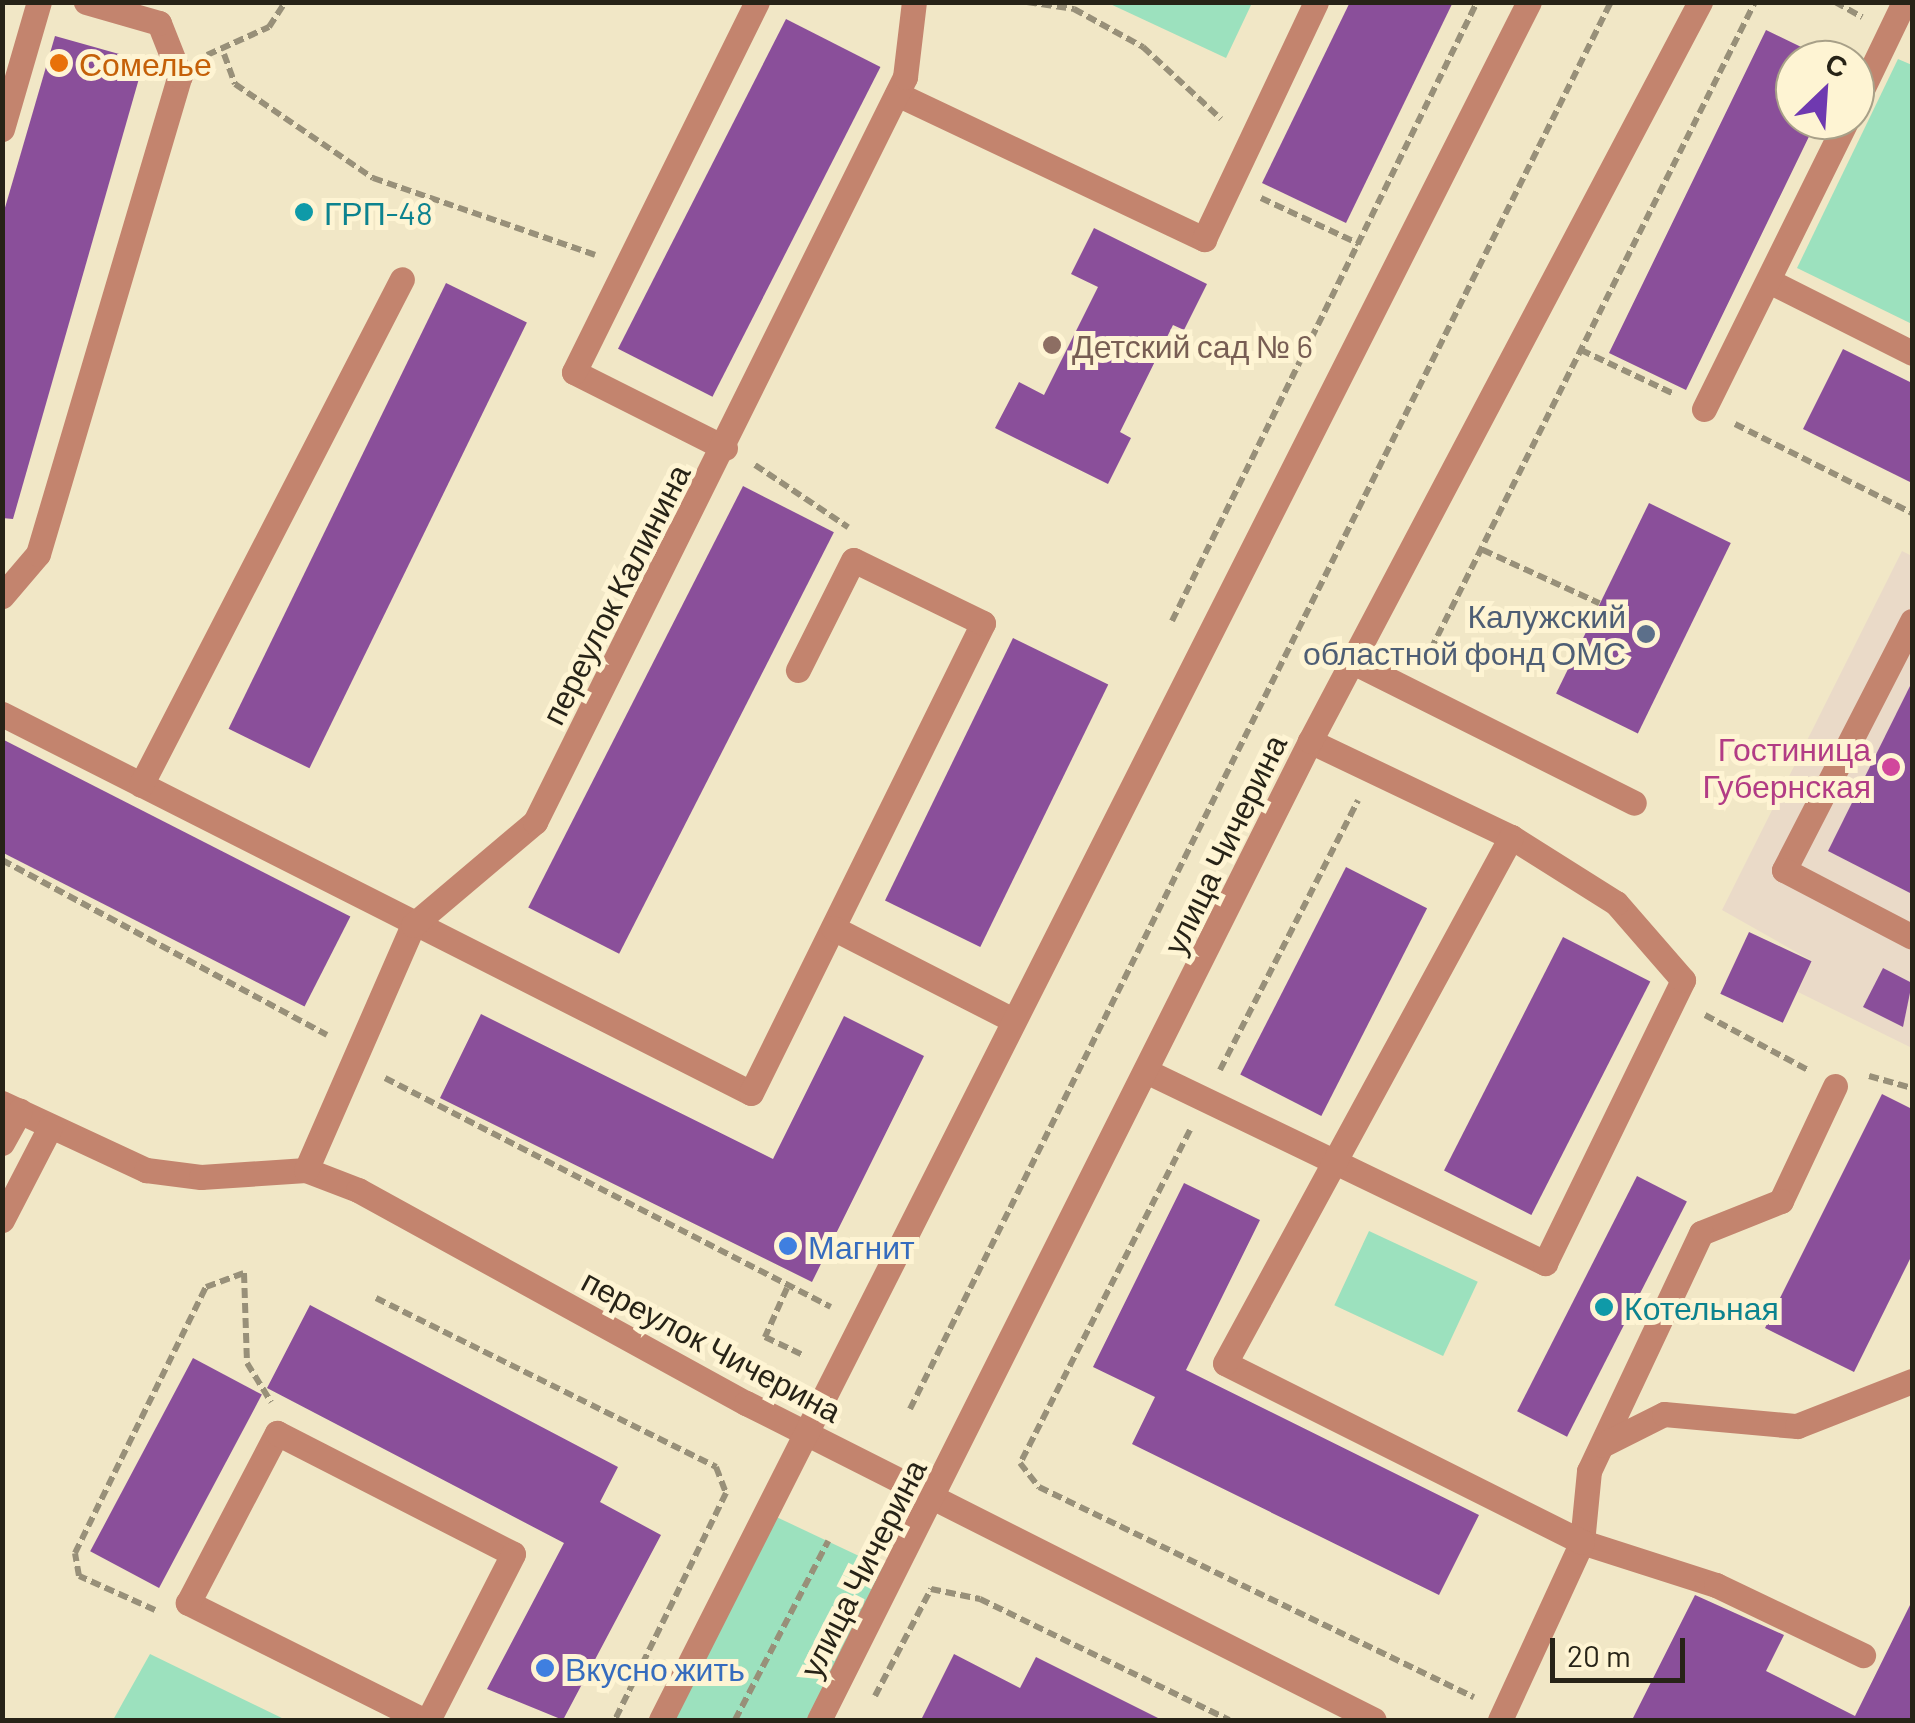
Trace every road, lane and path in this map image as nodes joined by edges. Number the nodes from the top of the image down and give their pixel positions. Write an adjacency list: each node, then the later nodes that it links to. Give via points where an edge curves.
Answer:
1 (39, 2): 17 (street)
2 (86, 2): 13 (street, via 159,23)
3 (285, 2): 14 (path, via 269,28)
4 (757, 2): 22 (street)
5 (914, 2): 16 (street, переулок Калинина)
6 (1028, 2): 19 (path, via 1074,9 1143,47 1194,86)
7 (1316, 2): 19 (street)
8 (1529, 2): 49 (street)
9 (1611, 2): 66 (path)
10 (1700, 2): 35 (street, улица Чичерина)
11 (1756, 2): 25 (path)
12 (1904, 2): 15 (street)
13 (171, 54): 14 (path); 32 (street, via 180,76 38,554)
14 (224, 54): 22 (path, via 235,84 373,178 475,220)
15 (1875, 62)
16 (897, 94): 20 (street, via 1204,239); 28 (street, переулок Калинина)
17 (2, 128)
18 (1837, 140): 24 (street)
19 (1247, 151): 20 (street)
20 (1232, 184): 21 (path)
21 (1360, 244)
22 (627, 264): 28 (street, via 574,372)
23 (402, 279): 41 (street)
24 (1769, 281): 26 (street); 27 (street)
25 (1581, 350): 27 (path); 30 (path)
26 (1912, 353)
27 (1704, 409): 29 (path)
28 (725, 448): 31 (path, via 829,508 856,533); 45 (street, переулок Калинина, via 535,822)
29 (1912, 512)
30 (1483, 550): 33 (path); 37 (path)
31 (854, 560): 36 (street); 46 (street, via 983,622)
32 (2, 596)
33 (1598, 604)
34 (1912, 621): 47 (street, via 1784,870)
35 (1354, 662): 37 (street); 39 (street, улица Чичерина)
36 (798, 670)
37 (1410, 690): 42 (street)
38 (2, 714): 41 (street)
39 (1310, 741): 40 (street); 51 (street, улица Чичерина)
40 (1373, 770): 43 (street); 54 (path)
41 (141, 785): 45 (street)
42 (1634, 804)
43 (1511, 837): 48 (street, via 1616,903 1683,980); 58 (street)
44 (2, 860): 50 (path, via 283,1004)
45 (413, 925): 46 (street, via 751,1093); 50 (street, переулок Калинина)
46 (833, 928): 49 (street)
47 (1912, 937)
48 (1676, 994): 52 (path); 58 (street, via 1544,1263)
49 (1009, 1018): 68 (street)
50 (352, 1052): 59 (street, переулок Калинина); 61 (path, via 412,1100)
51 (1148, 1072): 54 (street); 70 (street, улица Чичерина)
52 (1834, 1086): 53 (path, via 1860,1074); 69 (street, via 1782,1202 1701,1234)
53 (1912, 1088)
54 (1206, 1099): 58 (street); 76 (path, via 1020,1464 1039,1487)
55 (11, 1107): 56 (street); 57 (street)
56 (50, 1127): 59 (street, via 146,1170 201,1177); 60 (street)
57 (2, 1142)
58 (1332, 1164): 72 (street, via 1225,1363)
59 (306, 1170): 68 (street, переулок Чичерина)
60 (2, 1220)
61 (787, 1288): 63 (path, via 833,1308); 64 (path, via 765,1337 810,1358)
62 (376, 1298): 78 (path, via 716,1467 726,1493)
63 (826, 1325)
64 (818, 1342)
65 (1912, 1381): 69 (street, via 1796,1426 1664,1414)
66 (910, 1409)
67 (276, 1432): 73 (street); 73 (path, via 270,1397 247,1362 244,1273 206,1287 172,1340 74,1553 79,1576 138,1607 166,1613); 77 (street, via 513,1554)
68 (807, 1433): 70 (street, переулок Чичерина); 79 (street)
69 (1602, 1445): 72 (street, via 1589,1471)
70 (935, 1500): 81 (street, улица Чичерина); 83 (street, переулок Чичерина)
71 (828, 1541): 80 (path)
72 (1582, 1542): 74 (street, via 1716,1585); 76 (street)
73 (188, 1603): 77 (street)
74 (1863, 1655)
75 (871, 1704): 82 (path, via 930,1589 980,1598)
76 (1502, 1716)
77 (425, 1720)
78 (615, 1720)
79 (662, 1720)
80 (736, 1720)
81 (819, 1720)
82 (1229, 1720)
83 (1374, 1720)

